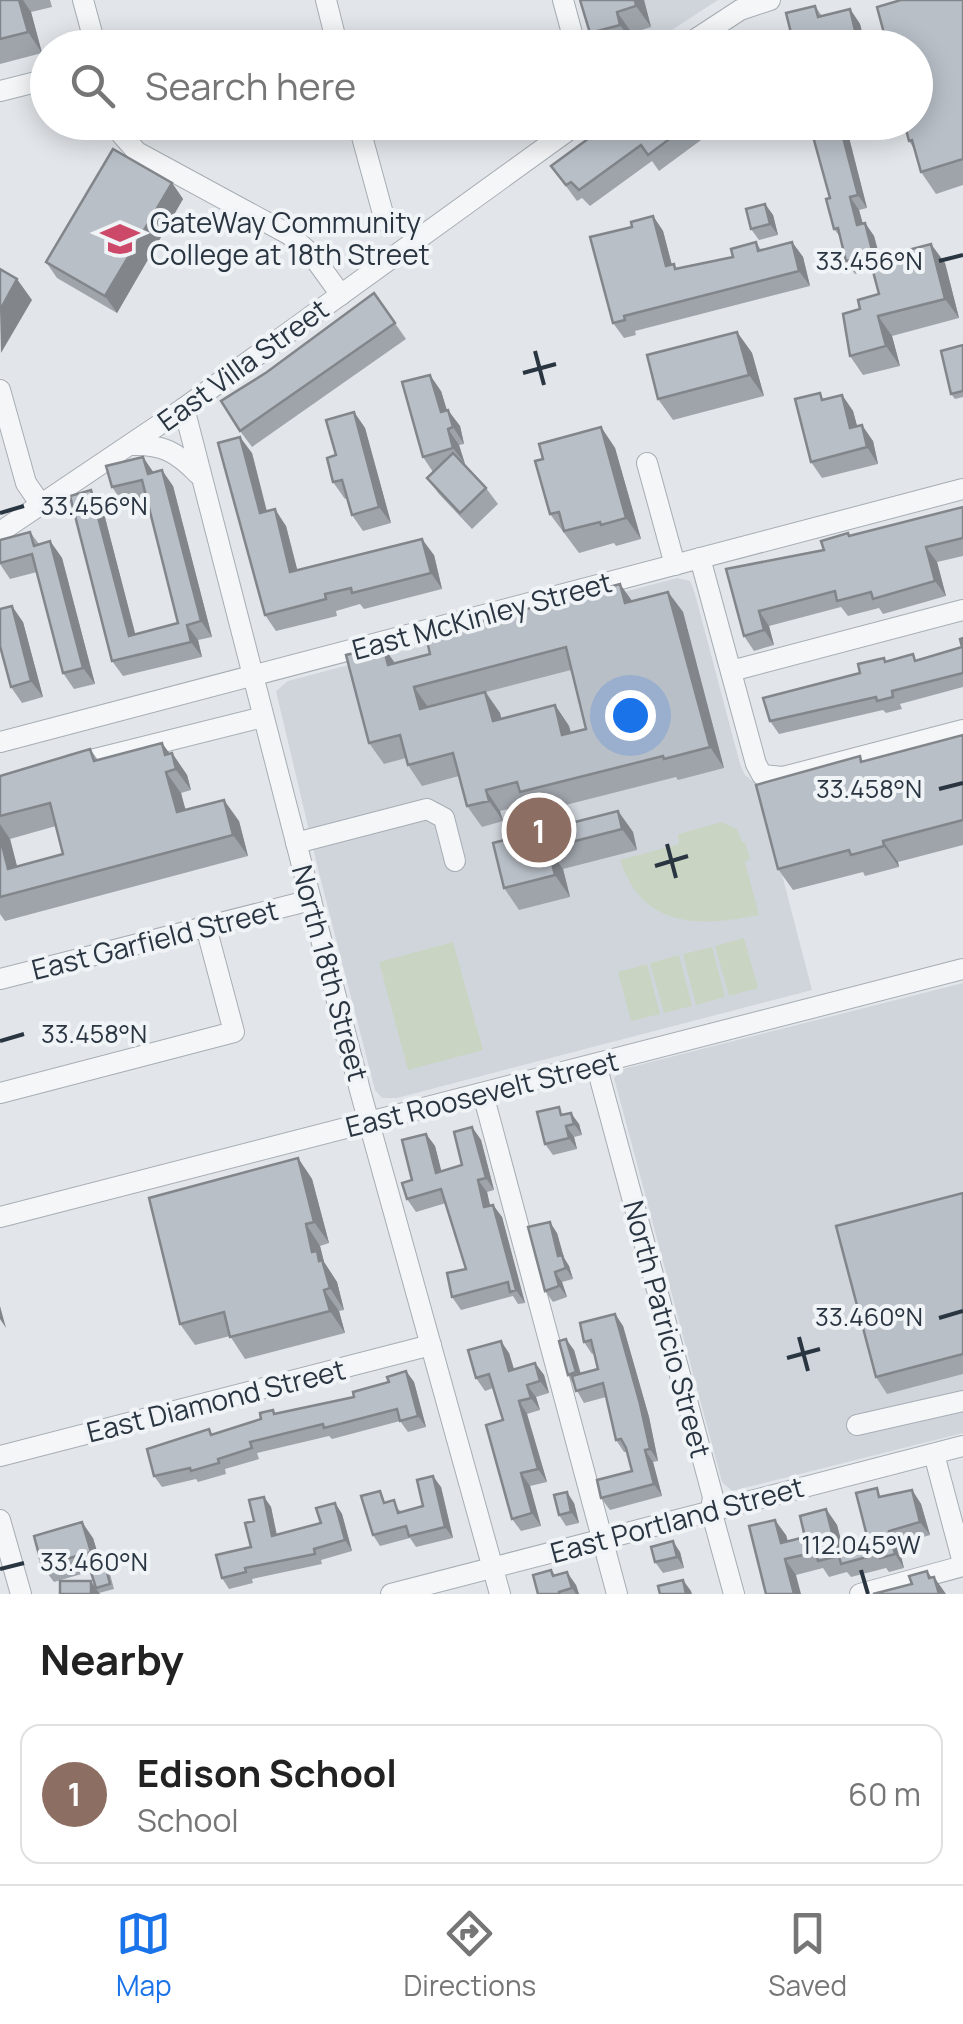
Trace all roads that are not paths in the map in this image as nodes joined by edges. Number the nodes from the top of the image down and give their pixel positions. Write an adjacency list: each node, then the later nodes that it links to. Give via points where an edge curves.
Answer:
1 (83, 0): 5 (street)
2 (326, 0): 6 (street)
3 (563, 0): 7 (street)
4 (770, 0): 8 (street)
5 (91, 30)
6 (334, 30)
7 (571, 30)
8 (707, 30)
9 (30, 83): 10 (street)
10 (0, 91)
11 (126, 140): 15 (street, via 300,243)
12 (363, 140): 14 (street)
13 (555, 140): 15 (street, East Villa Street)
14 (385, 221)
15 (340, 295): 17 (street, East Villa Street)
16 (0, 390): 22 (street, via 26,482)
17 (184, 408): 18 (street, East Villa Street); 20 (street, North 18th Street)
18 (130, 445): 20 (street, via 174,452); 22 (street, East Villa Street)
19 (647, 463): 25 (street)
20 (201, 477): 28 (street, North 18th Street)
21 (963, 489): 24 (street, East McKinley Street)
22 (41, 505): 23 (street, East Villa Street)
23 (0, 532)
24 (700, 558): 25 (street, East McKinley Street); 27 (street)
25 (675, 564): 28 (street, East McKinley Street)
26 (963, 610): 27 (street)
27 (730, 671): 30 (street, via 762,775 783,777)
28 (252, 676): 29 (street, North 18th Street); 31 (street, East McKinley Street)
29 (263, 717): 32 (street); 33 (street, North 18th Street)
30 (963, 730)
31 (0, 742)
32 (57, 768)
33 (296, 843): 34 (street, via 426,809 444,818); 35 (street, North 18th Street)
34 (455, 861)
35 (311, 900): 36 (street, East Garfield Street); 42 (street, North 18th Street)
36 (206, 927): 38 (street, East Garfield Street); 40 (street, via 234,1032)
37 (963, 969): 39 (street, East Roosevelt Street)
38 (0, 977)
39 (596, 1064): 41 (street, East Roosevelt Street); 50 (street, North Patricio Street, via 713,1497)
40 (0, 1093)
41 (483, 1094): 42 (street, East Roosevelt Street); 52 (street)
42 (369, 1122): 43 (street, East Roosevelt Street); 44 (street, North 18th Street)
43 (0, 1218)
44 (431, 1345): 49 (street, East Diamond Street); 54 (street, North 18th Street)
45 (963, 1401): 46 (street)
46 (857, 1425)
47 (963, 1446): 48 (street, East Portland Street)
48 (934, 1454): 50 (street, East Portland Street); 53 (street)
49 (0, 1456)
50 (711, 1510): 52 (street, East Portland Street); 59 (street, North Patricio Street)
51 (0, 1520): 55 (street)
52 (602, 1539): 54 (street, East Portland Street); 58 (street)
53 (963, 1564): 60 (street)
54 (493, 1567): 56 (street, East Portland Street); 57 (street, North 18th Street)
55 (21, 1594)
56 (391, 1594)
57 (500, 1594)
58 (617, 1594)
59 (734, 1594)
60 (860, 1594)

